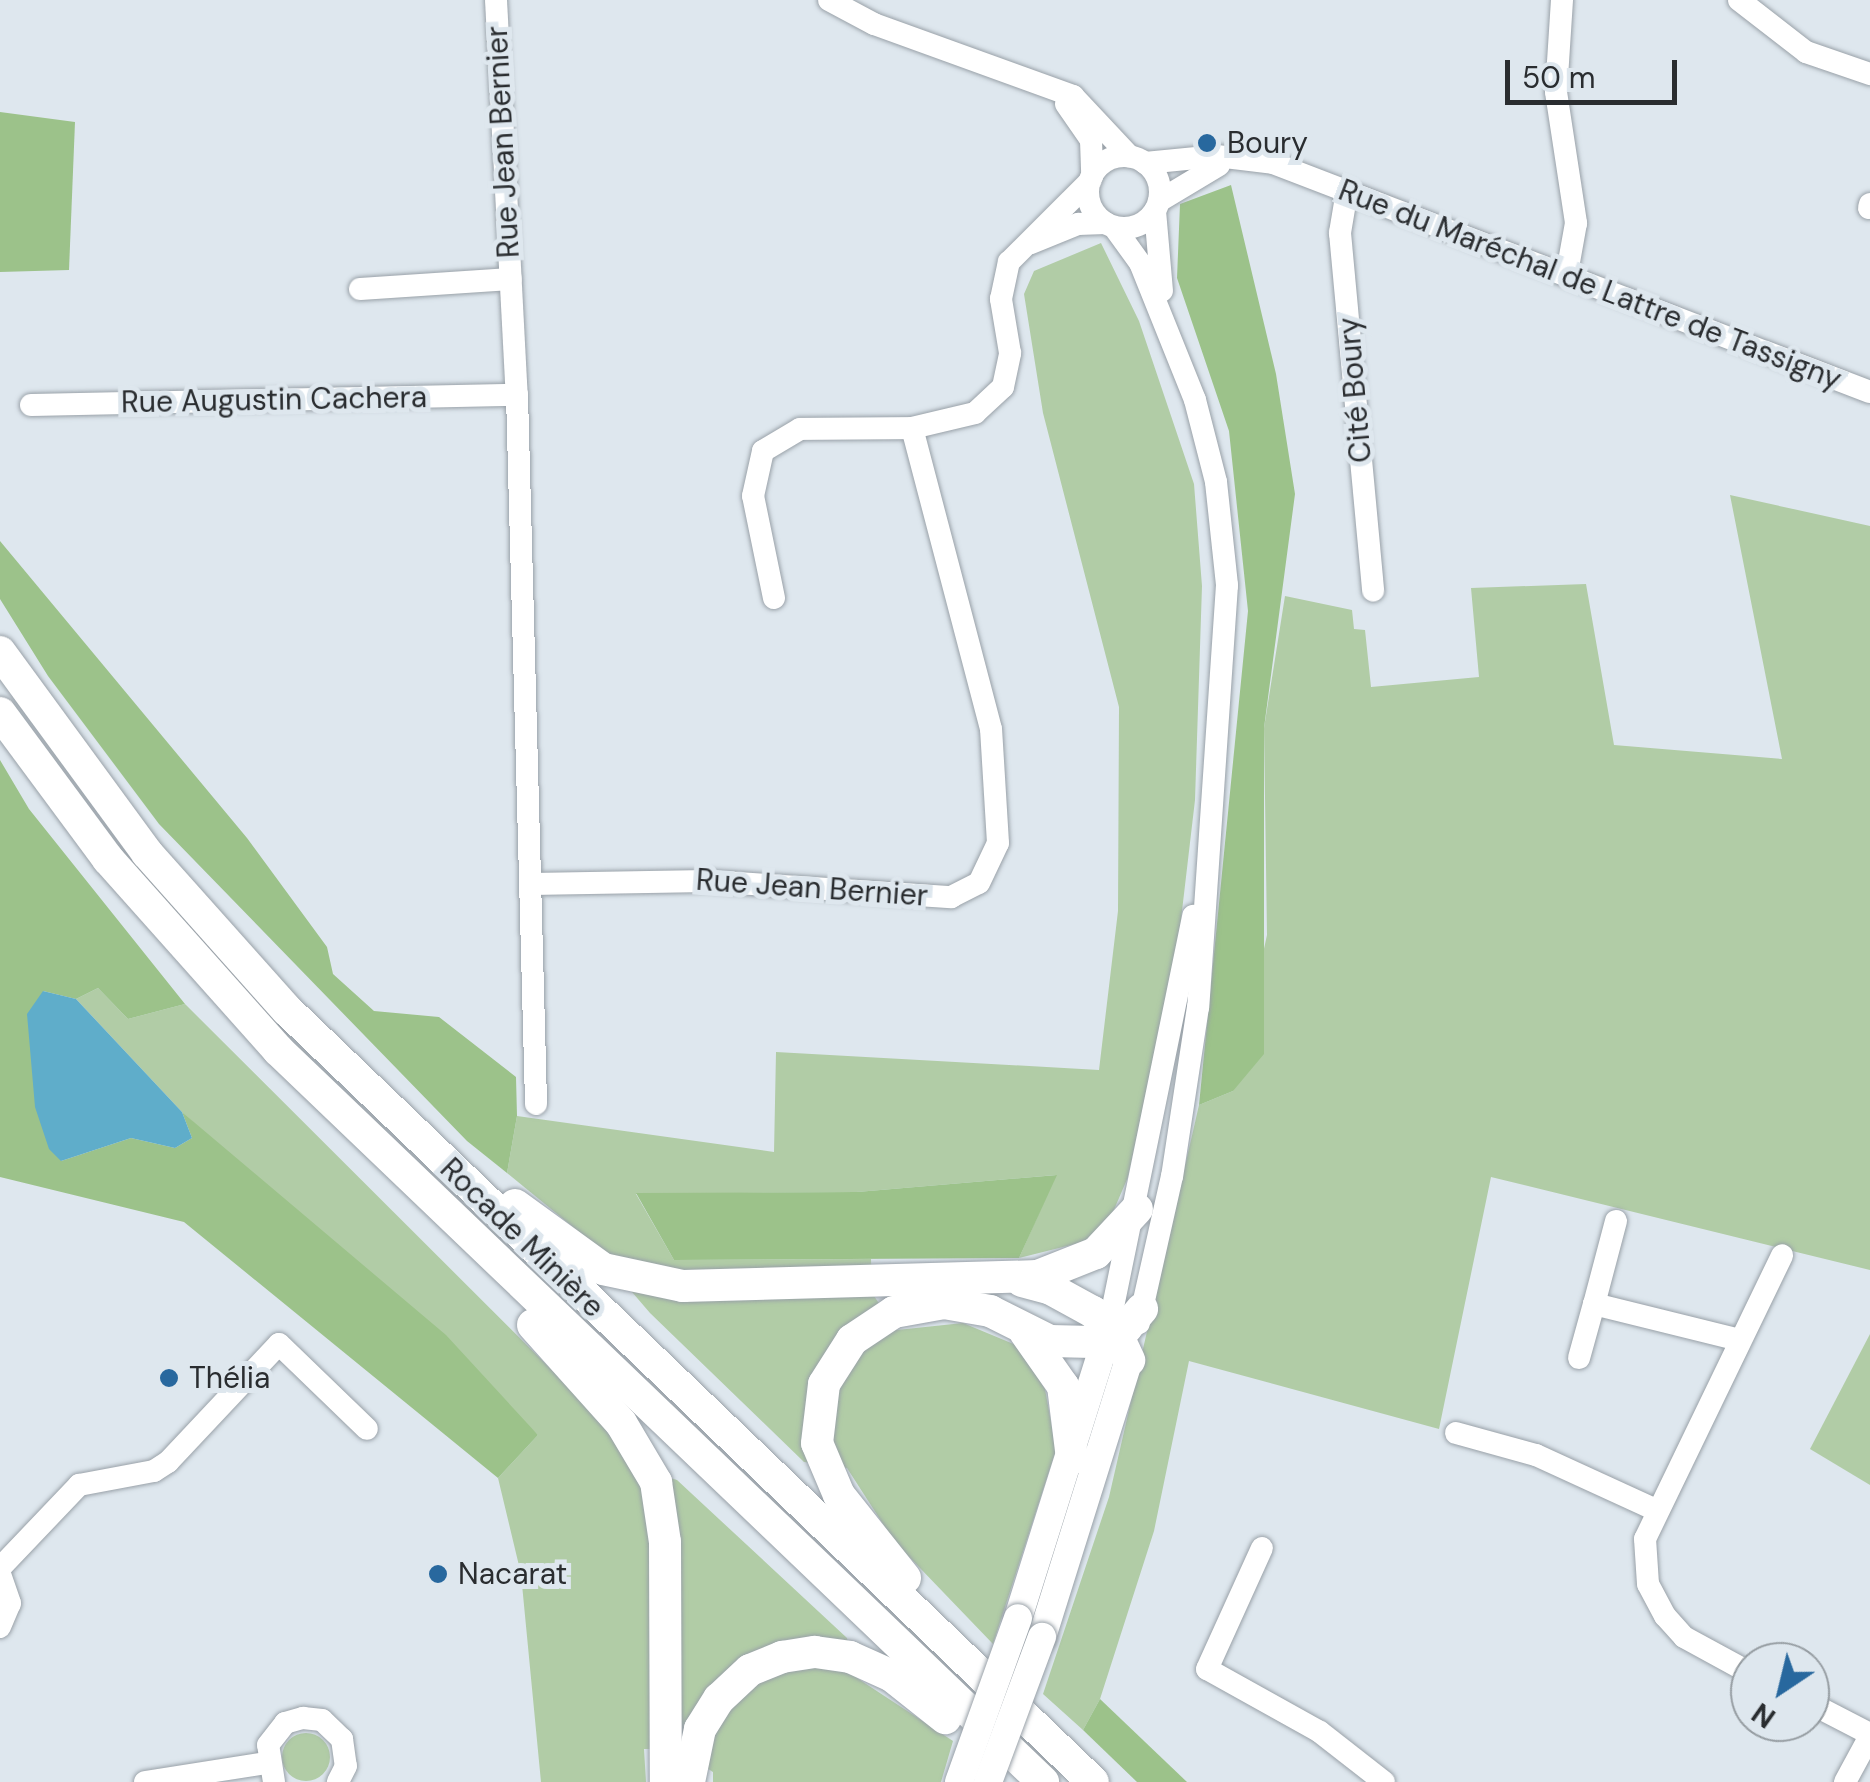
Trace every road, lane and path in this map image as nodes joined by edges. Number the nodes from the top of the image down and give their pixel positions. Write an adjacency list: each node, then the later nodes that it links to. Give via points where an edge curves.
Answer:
1 (496, 0): 15 (street, Rue Jean Bernier)
2 (829, 0): 6 (street, via 874,24)
3 (1562, 0): 14 (street, via 1556,92 1576,223)
4 (1739, 0): 5 (street, via 1806,52)
5 (1870, 74)
6 (1030, 81): 7 (street, via 1082,102); 9 (street, via 1081,120 1093,147)
7 (1137, 160): 8 (street, Rue du Maréchal de Lattre de Tassigny); 9 (street, via 1108,160); 11 (street, via 1158,180)
8 (1252, 160): 10 (street, Rue du Maréchal de Lattre de Tassigny); 11 (street, via 1194,175)
9 (1091, 179): 12 (street, via 1092,208); 13 (street)
10 (1347, 191): 14 (street, Rue du Maréchal de Lattre de Tassigny); 22 (street, Cité Boury, via 1340,233)
11 (1157, 206): 12 (street, via 1134,227); 17 (street, via 1157,266)
12 (1110, 225): 13 (street, via 1048,234); 17 (street, via 1140,263)
13 (1010, 262): 21 (street, via 1001,299 1010,353 1003,387 975,413)
14 (1567, 273): 18 (street, Rue du Maréchal de Lattre de Tassigny)
15 (511, 279): 16 (street); 19 (street, Rue Jean Bernier)
16 (360, 289)
17 (1179, 357): 26 (street, via 1212,461 1226,566)
18 (1870, 392)
19 (516, 395): 20 (street, Rue Augustin Cachera); 27 (street, Rue Jean Bernier)
20 (31, 406)
21 (912, 428): 23 (street, via 800,430 763,451 753,496); 27 (street, Rue Jean Bernier, via 992,729 998,843 980,882 951,896 708,881)
22 (1374, 590)
23 (774, 598)
24 (0, 652): 28 (highway, Rocade Minière, via 82,770 192,907)
25 (0, 713): 30 (highway, Rocade Minière, via 108,859 199,966)
26 (1210, 824): 31 (street); 36 (street, via 1192,1052)
27 (532, 884): 29 (street, Rue Jean Bernier)
28 (352, 1074): 34 (highway, via 571,1250 621,1275 683,1286); 49 (highway, Rocade Minière)
29 (536, 1104)
30 (435, 1206): 55 (highway, via 622,1423 650,1466 665,1542); 60 (highway, Rocade Minière)
31 (1137, 1209): 34 (highway, via 1083,1260); 38 (street)
32 (1616, 1221): 35 (street)
33 (1782, 1255): 39 (street)
34 (1008, 1279): 38 (highway, via 1065,1295)
35 (1594, 1304): 39 (street); 40 (street)
36 (1142, 1309): 38 (highway)
37 (1014, 1323): 38 (highway, via 1050,1341); 43 (highway, via 1058,1374); 49 (highway, via 944,1303 894,1312 840,1354 817,1411 821,1459 840,1495)
38 (1116, 1340): 43 (main road); 58 (main road, bridge, via 1042,1637)
39 (1739, 1340): 44 (street)
40 (1579, 1358)
41 (368, 1429): 46 (street, via 279,1344 168,1462 154,1472 79,1485)
42 (1456, 1432): 44 (street, via 1536,1455)
43 (1072, 1458): 57 (main road, bridge)
44 (1656, 1510): 48 (street, via 1644,1552 1655,1601 1684,1638)
45 (1262, 1548): 62 (street, via 1206,1669 1320,1732)
46 (0, 1571): 47 (street, via 10,1603)
47 (0, 1626)
48 (1730, 1662)
49 (982, 1676): 61 (highway, Rocade Minière)
50 (1830, 1713): 51 (street)
51 (1870, 1735): 63 (street)
52 (270, 1773): 53 (street); 54 (street, via 278,1729 313,1718 342,1739 346,1757)
53 (144, 1782)
54 (338, 1782)
55 (666, 1782)
56 (689, 1782): 59 (highway, via 700,1729 719,1699 767,1662 815,1652 850,1657 892,1676)
57 (959, 1782)
58 (988, 1782)
59 (1027, 1782)
60 (1042, 1782)
61 (1092, 1782)
62 (1384, 1782)
63 (1846, 1782)

